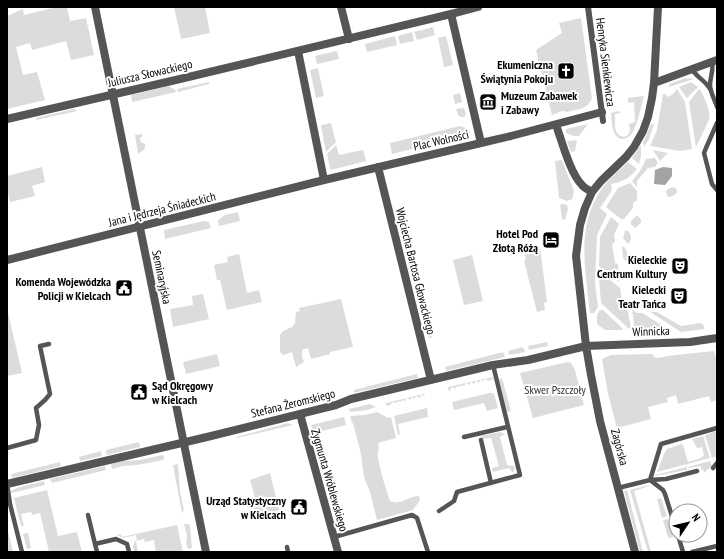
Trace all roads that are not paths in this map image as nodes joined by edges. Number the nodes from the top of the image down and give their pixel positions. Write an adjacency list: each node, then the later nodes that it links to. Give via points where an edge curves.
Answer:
1 (95, 7): 13 (street, Seminaryjska)
2 (341, 7): 7 (street)
3 (478, 7): 6 (street)
4 (588, 7): 15 (street, Henryka Sienkiewicza)
5 (658, 7): 11 (street, Zagórska)
6 (450, 14): 7 (street); 19 (street, Plac Wolności)
7 (349, 39): 8 (street)
8 (298, 51): 13 (street, Juliusza Słowackiego); 21 (street)
9 (715, 61): 10 (street); 12 (lane, via 710,82)
10 (692, 69): 11 (street); 12 (lane)
11 (654, 83): 23 (street, Zagórska, via 648,117 637,142)
12 (711, 90): 14 (lane)
13 (113, 95): 16 (street, Juliusza Słowackiego); 24 (street, Seminaryjska)
14 (717, 108)
15 (602, 116): 18 (street)
16 (7, 119)
17 (717, 123): 22 (lane, via 704,154 712,184)
18 (556, 124): 19 (street); 23 (street, via 577,180)
19 (481, 143): 20 (street, Plac Wolności)
20 (378, 167): 21 (street, Plac Wolności); 30 (street, Wojciecha Bartosa Głowackiego)
21 (324, 180): 24 (street, Jana i Jędrzeja Śniadeckich)
22 (717, 190)
23 (592, 192): 28 (street, Zagórska, via 580,225 576,256)
24 (140, 227): 25 (street, Jana i Jędrzeja Śniadeckich); 36 (street, Seminaryjska)
25 (7, 260)
26 (717, 338): 28 (street, Winnicka, via 659,344)
27 (49, 344): 37 (lane, via 40,346 50,394 36,408 39,425 36,440)
28 (586, 346): 29 (street, Stefana Żeromskiego, via 528,360); 44 (street, Zagórska, via 596,404)
29 (493, 365): 30 (street, Stefana Żeromskiego); 32 (lane)
30 (430, 380): 31 (street, Stefana Żeromskiego)
31 (300, 414): 36 (street, Stefana Żeromskiego); 48 (street, Zygmunta Wróblewskiego)
32 (508, 426): 34 (lane); 43 (lane, via 520,475)
33 (717, 428): 41 (lane, via 661,444)
34 (464, 437)
35 (481, 440): 43 (lane)
36 (184, 442): 42 (street, Stefana Żeromskiego); 54 (street, Seminaryjska)
37 (7, 448)
38 (717, 464): 39 (lane)
39 (713, 468)
40 (697, 471): 41 (lane, via 666,479)
41 (650, 480): 44 (lane); 45 (lane, via 663,490)
42 (7, 483): 51 (lane)
43 (491, 483): 46 (lane, via 456,492 454,501)
44 (618, 488): 57 (street, Zagórska)
45 (668, 504)
46 (439, 511)
47 (88, 515): 49 (lane)
48 (334, 537): 55 (street, Zygmunta Wróblewskiego); 56 (lane, via 412,516 417,518)
49 (94, 544): 52 (lane); 53 (lane, via 116,539 126,544)
50 (717, 546): 58 (lane)
51 (22, 552)
52 (96, 552)
53 (128, 552)
54 (206, 552)
55 (338, 552)
56 (428, 552)
57 (636, 552)
58 (692, 552)

